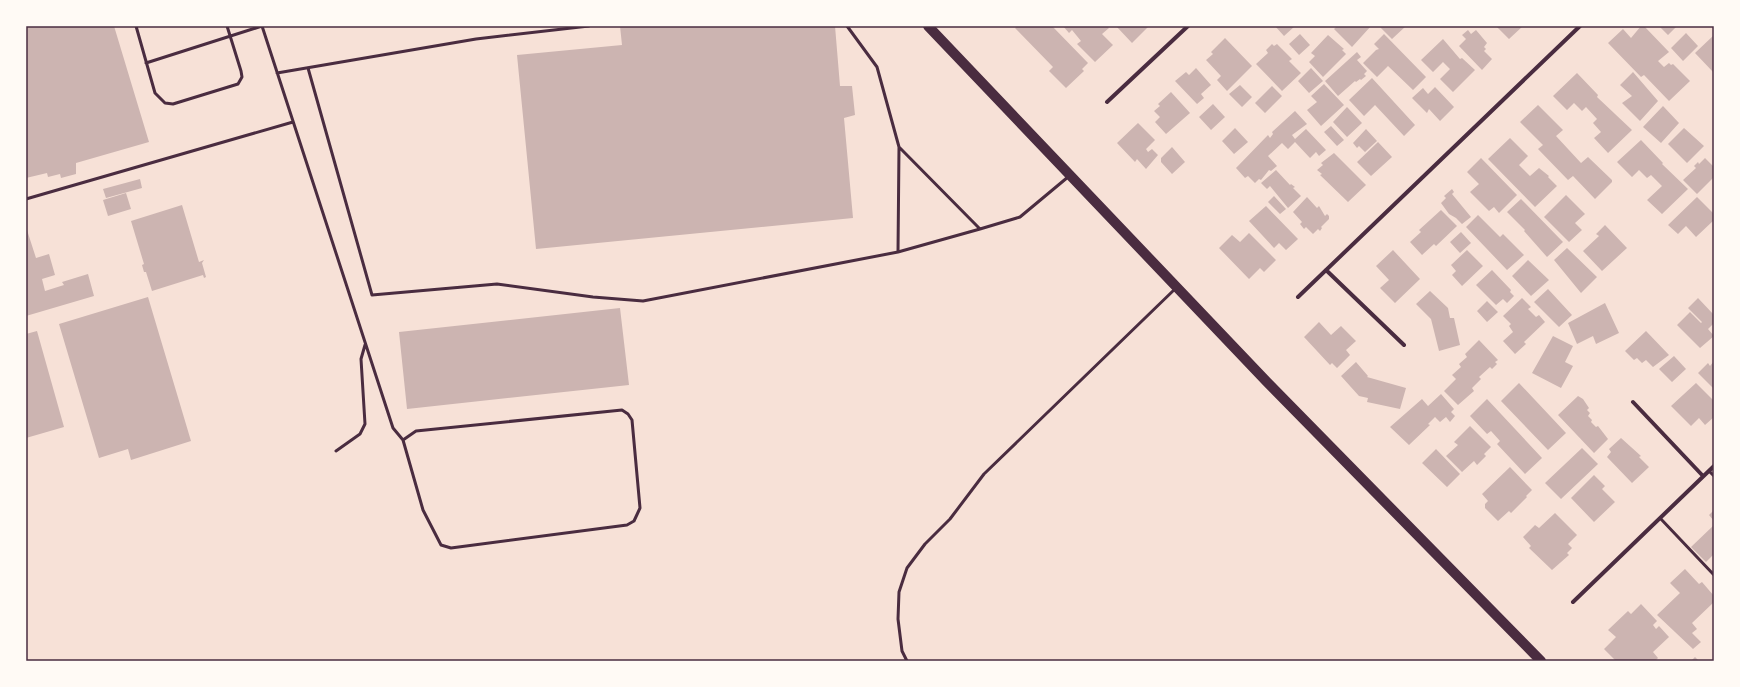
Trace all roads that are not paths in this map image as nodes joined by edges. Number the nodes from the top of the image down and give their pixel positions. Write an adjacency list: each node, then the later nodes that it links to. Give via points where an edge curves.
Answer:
1 (136, 26): 10 (lane)
2 (227, 26): 9 (lane)
3 (262, 26): 9 (lane); 12 (lane)
4 (588, 26): 11 (lane, via 476,39)
5 (847, 26): 15 (lane, via 877,67)
6 (928, 26): 16 (main road)
7 (1188, 26): 13 (street)
8 (1580, 26): 20 (street)
9 (230, 36): 10 (lane); 10 (lane, via 242,78 234,86 173,104 165,103 155,93)
10 (146, 63)
11 (308, 68): 12 (lane); 19 (lane, via 372,296 497,284 644,301)
12 (277, 73): 14 (lane)
13 (1107, 102)
14 (293, 122): 17 (lane); 23 (lane)
15 (899, 147): 18 (lane); 19 (lane)
16 (1070, 174): 18 (lane, via 1020,217); 21 (main road)
17 (26, 199)
18 (980, 229): 19 (lane)
19 (898, 252)
20 (1326, 270): 22 (street); 24 (street)
21 (1178, 287): 35 (lane, via 984,474 950,519 925,544 907,568 899,592 898,619 902,651); 36 (main road, via 1267,382)
22 (1298, 297)
23 (366, 345): 26 (lane, via 393,428); 27 (lane, via 361,359 365,424 360,434)
24 (1404, 345)
25 (1633, 402): 30 (street)
26 (403, 440): 26 (lane, via 423,510 441,545 451,548 626,525 634,521 640,508 632,420 622,410 416,431)
27 (336, 451)
28 (1714, 466): 29 (street)
29 (1709, 470): 30 (street); 31 (lane)
30 (1703, 476): 32 (street)
31 (1714, 476)
32 (1660, 518): 33 (lane); 34 (street)
33 (1714, 575)
34 (1573, 602)
35 (907, 661)
36 (1541, 661)

